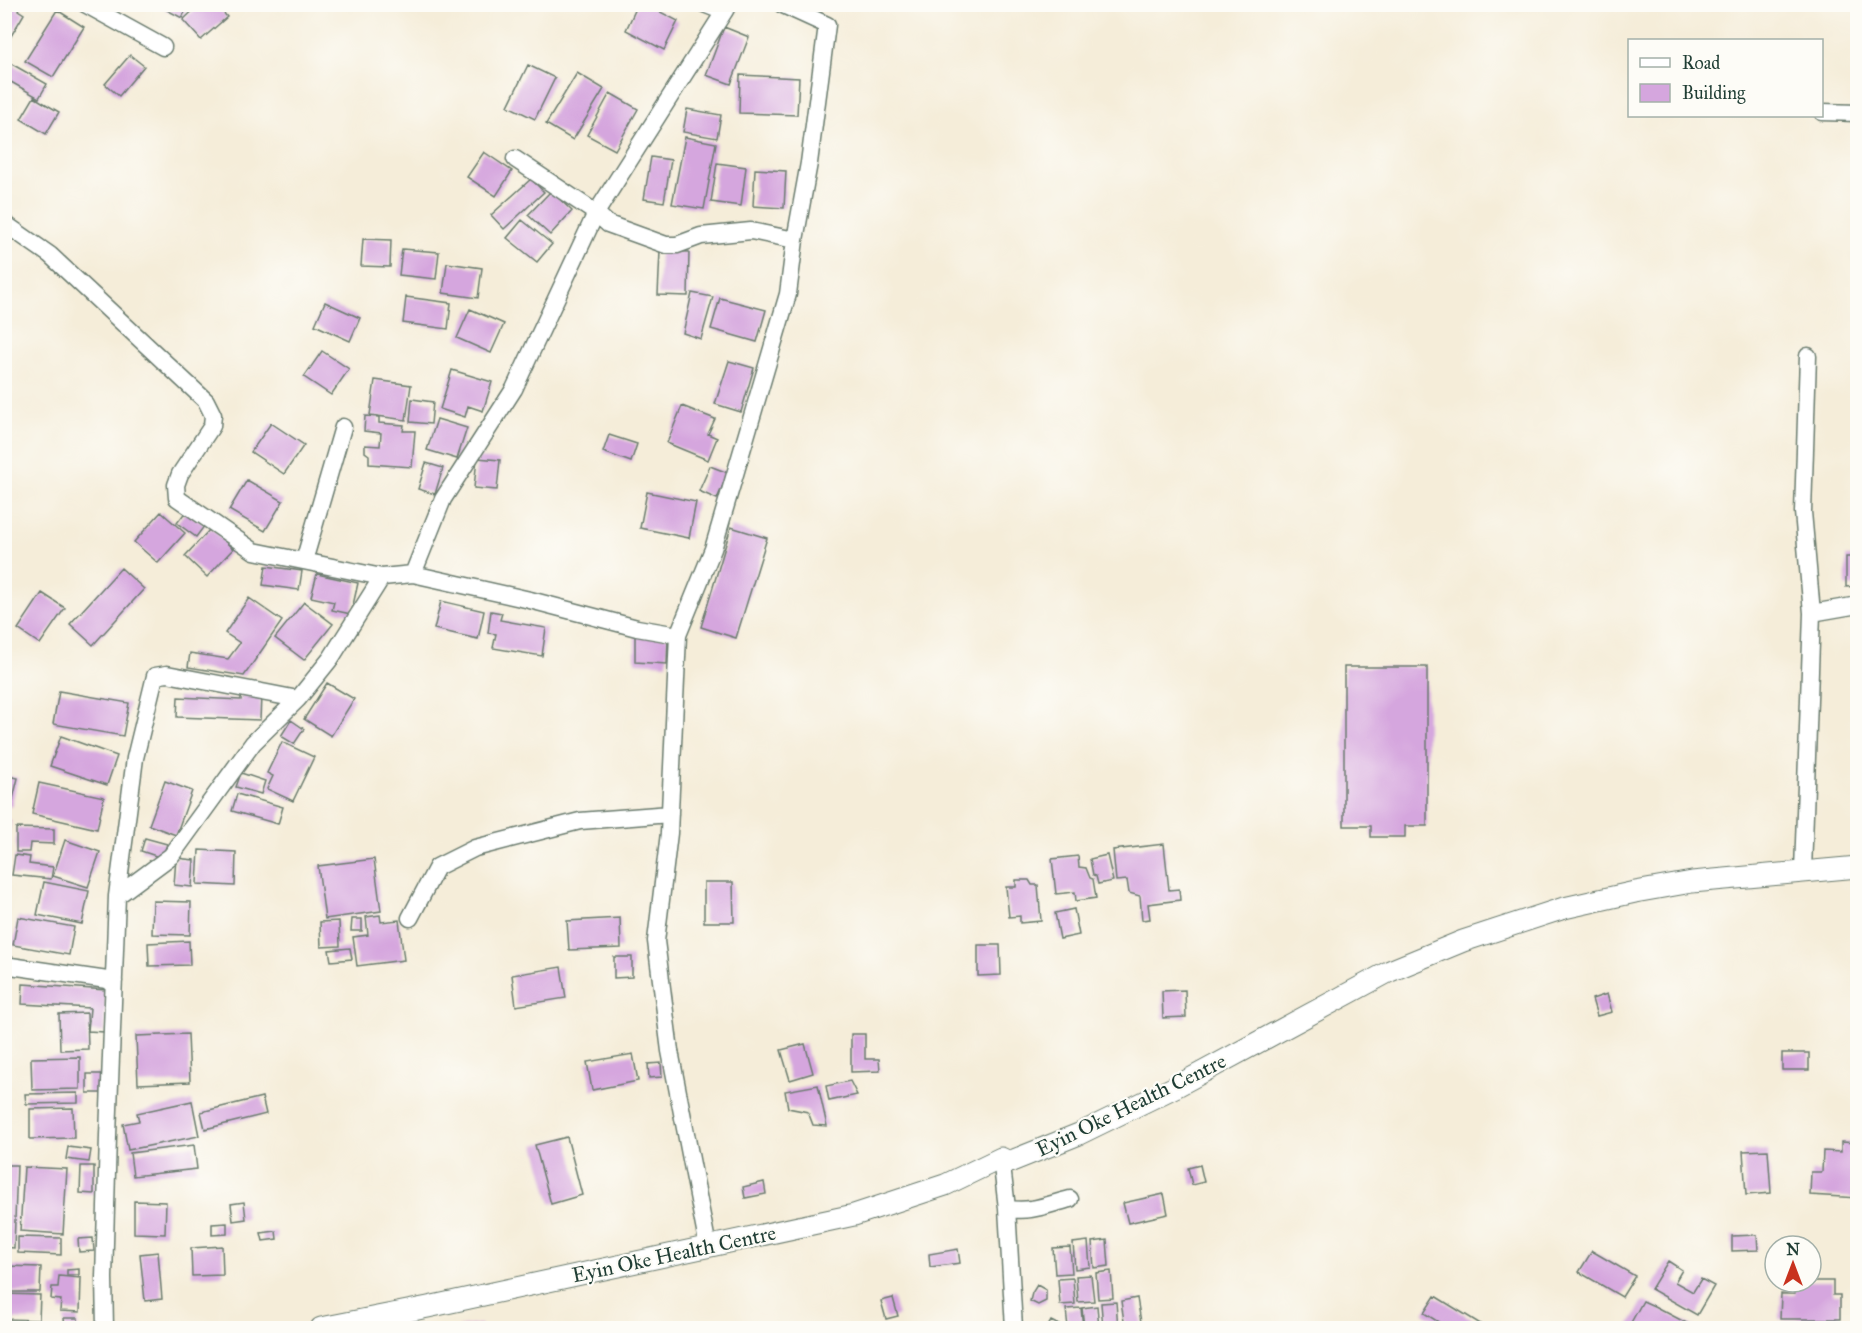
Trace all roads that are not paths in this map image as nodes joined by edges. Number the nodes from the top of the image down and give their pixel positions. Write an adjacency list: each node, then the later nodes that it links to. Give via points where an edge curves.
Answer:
1 (85, 4): 5 (street)
2 (704, 4): 4 (street)
3 (781, 4): 11 (street, via 827,25)
4 (726, 8): 9 (street)
5 (163, 48)
6 (1823, 112): 7 (street)
7 (1857, 113)
8 (515, 159): 9 (street)
9 (596, 213): 11 (street, via 608,224 666,245 702,236 751,231); 15 (street, via 514,389 443,499)
10 (4, 223): 14 (street, via 50,255 206,401 213,426 180,474 177,498 254,551)
11 (795, 240): 19 (street, via 788,294 712,549)
12 (1808, 356): 18 (street, via 1803,512)
13 (343, 427): 14 (street)
14 (304, 561): 16 (street)
15 (413, 574): 16 (street); 19 (street)
16 (381, 577): 20 (street, via 331,658)
17 (1857, 605): 18 (street)
18 (1812, 613): 23 (street)
19 (678, 635): 21 (street)
20 (298, 699): 24 (street, via 253,742 171,856); 24 (street, via 167,674 156,676 135,758)
21 (670, 814): 25 (street, via 580,821 475,848 437,867); 31 (street, via 656,941 670,1051)
22 (1857, 867): 23 (main road, Eyin Oke Health Centre)
23 (1803, 871): 28 (main road, Eyin Oke Health Centre, via 1635,892 1564,908 1463,940 1390,971 1079,1134 1009,1161)
24 (117, 896): 27 (street)
25 (410, 918)
26 (4, 965): 27 (street)
27 (114, 981): 32 (street)
28 (1000, 1158): 30 (street); 31 (main road, Eyin Oke Health Centre, via 945,1185 854,1215)
29 (1070, 1198): 30 (street, via 1043,1207 1017,1211)
30 (1007, 1208): 34 (street)
31 (708, 1247): 33 (main road, Eyin Oke Health Centre)
32 (105, 1329)
33 (321, 1329)
34 (1014, 1329)

